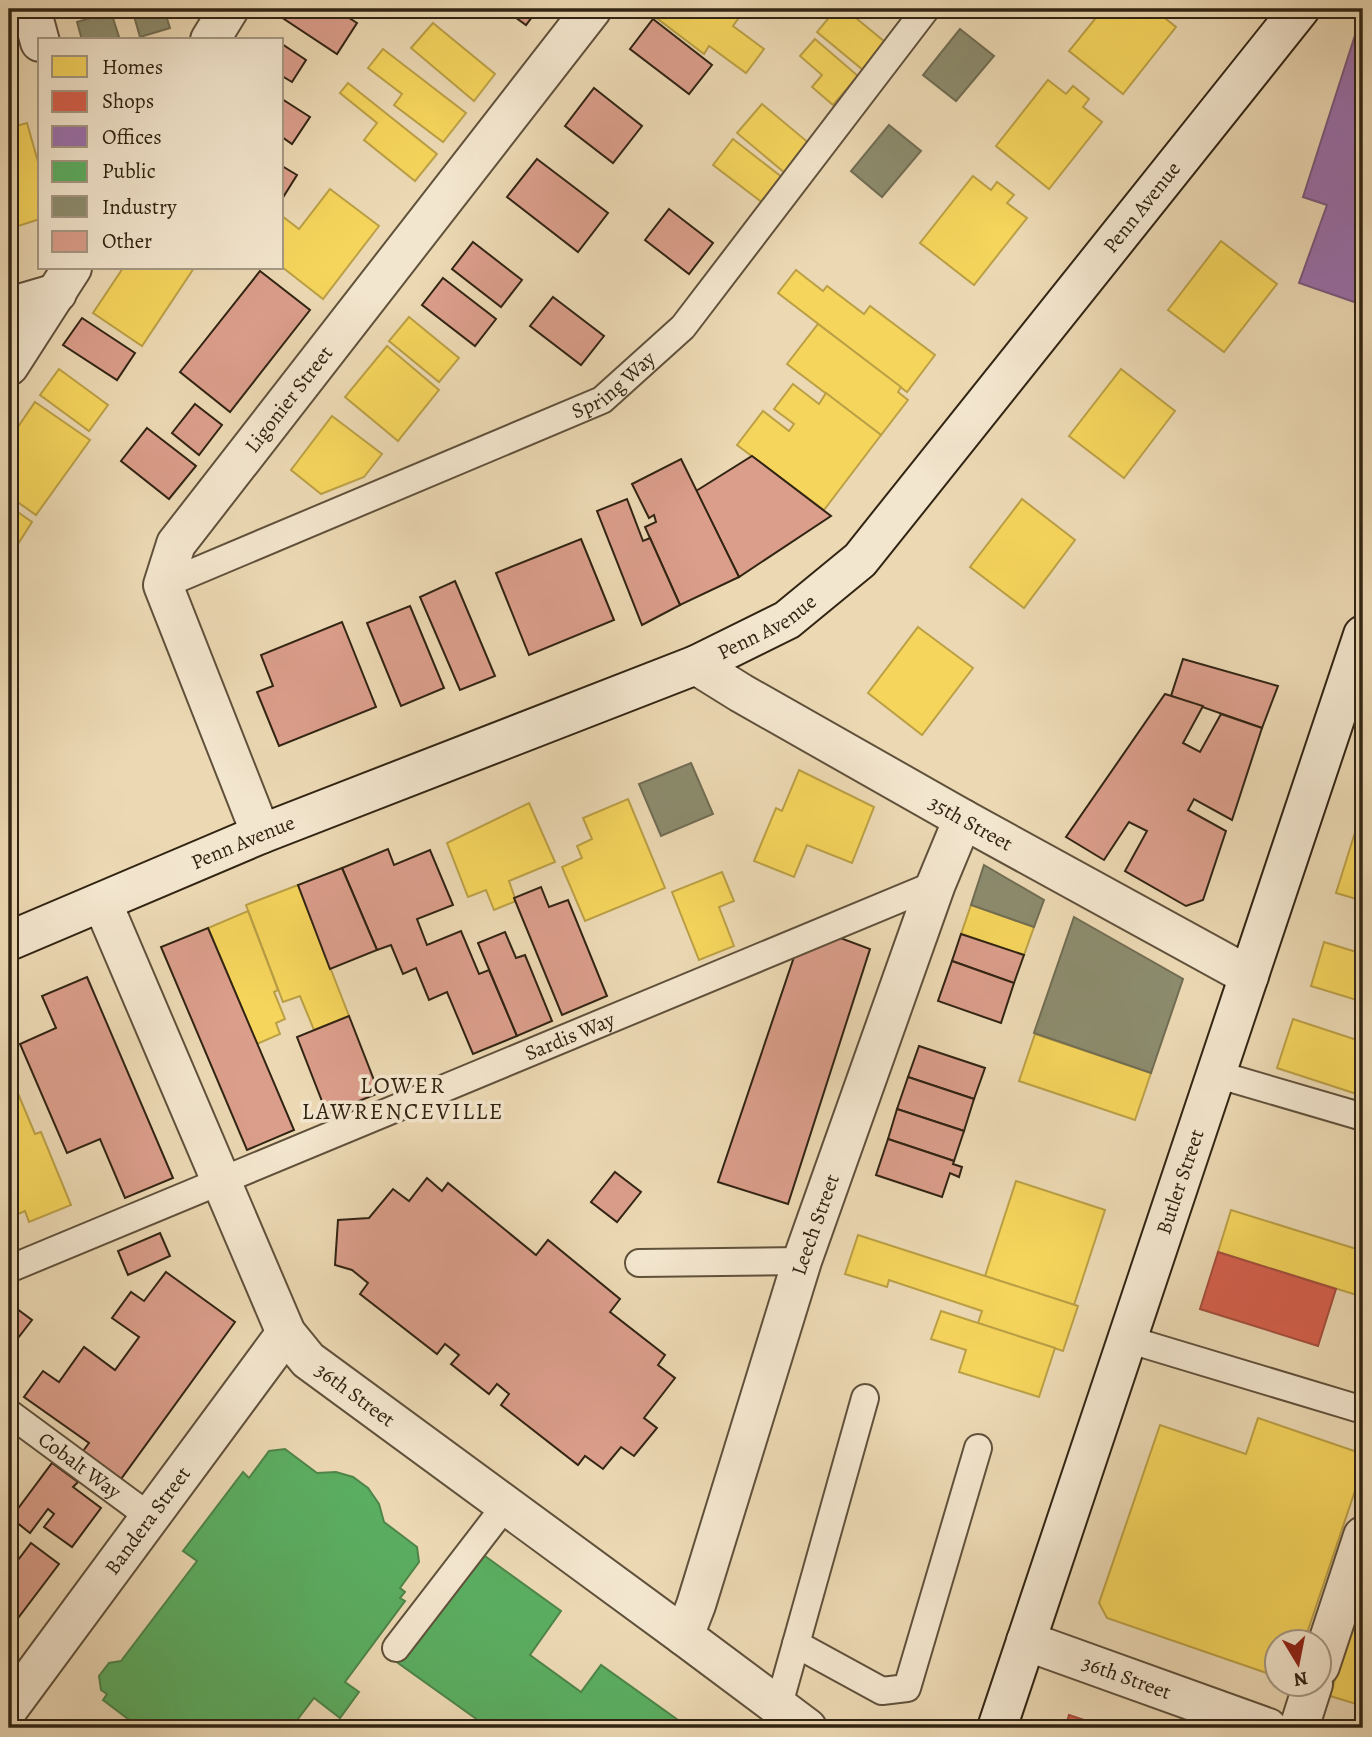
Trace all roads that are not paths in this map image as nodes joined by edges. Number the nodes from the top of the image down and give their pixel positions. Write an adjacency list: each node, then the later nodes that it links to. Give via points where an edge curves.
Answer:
1 (29, 9): 6 (street); 7 (street)
2 (229, 9): 8 (street)
3 (592, 9): 12 (street, Ligonier Street, via 176,544)
4 (926, 9): 12 (lane, Spring Way, via 683,327 602,400)
5 (1300, 9): 14 (street, Penn Avenue, via 860,560 787,620)
6 (9, 14)
7 (39, 38)
8 (210, 38)
9 (65, 280): 10 (street); 11 (street)
10 (9, 307)
11 (9, 366)
12 (163, 584): 16 (street)
13 (1363, 635): 20 (street, Butler Street)
14 (696, 665): 15 (street, 35th Street); 16 (street, Penn Avenue)
15 (963, 818): 17 (street, Leech Street); 20 (street, 35th Street)
16 (261, 834): 18 (street, Penn Avenue)
17 (936, 884): 23 (lane, Sardis Way); 24 (street, Leech Street)
18 (102, 902): 19 (street, Penn Avenue); 23 (street, 36th Street)
19 (9, 941)
20 (1249, 976): 21 (street, Butler Street)
21 (1216, 1074): 22 (lane); 28 (street, Butler Street)
22 (1363, 1117)
23 (220, 1181): 26 (lane, Sardis Way); 27 (street, 36th Street)
24 (802, 1261): 25 (lane); 37 (street, Leech Street)
25 (639, 1263)
26 (9, 1269)
27 (286, 1332): 33 (street, 36th Street, via 308,1360); 34 (street, Bandera Street)
28 (1127, 1339): 30 (lane); 38 (street, Butler Street)
29 (864, 1398): 39 (lane)
30 (1363, 1410)
31 (9, 1413): 34 (lane, Cobalt Way)
32 (978, 1448): 39 (lane, via 907,1688 882,1691)
33 (506, 1505): 37 (street, 36th Street); 40 (lane)
34 (150, 1517): 42 (street, Bandera Street)
35 (1363, 1536): 36 (street)
36 (1333, 1628)
37 (684, 1636): 44 (street, 36th Street)
38 (1026, 1641): 46 (street, Butler Street); 47 (street, 36th Street)
39 (796, 1644): 44 (lane)
40 (396, 1648)
41 (1309, 1698): 48 (street)
42 (9, 1708)
43 (9, 1718): 45 (street)
44 (793, 1718)
45 (23, 1728)
46 (997, 1728)
47 (1268, 1728)
48 (1299, 1728)

